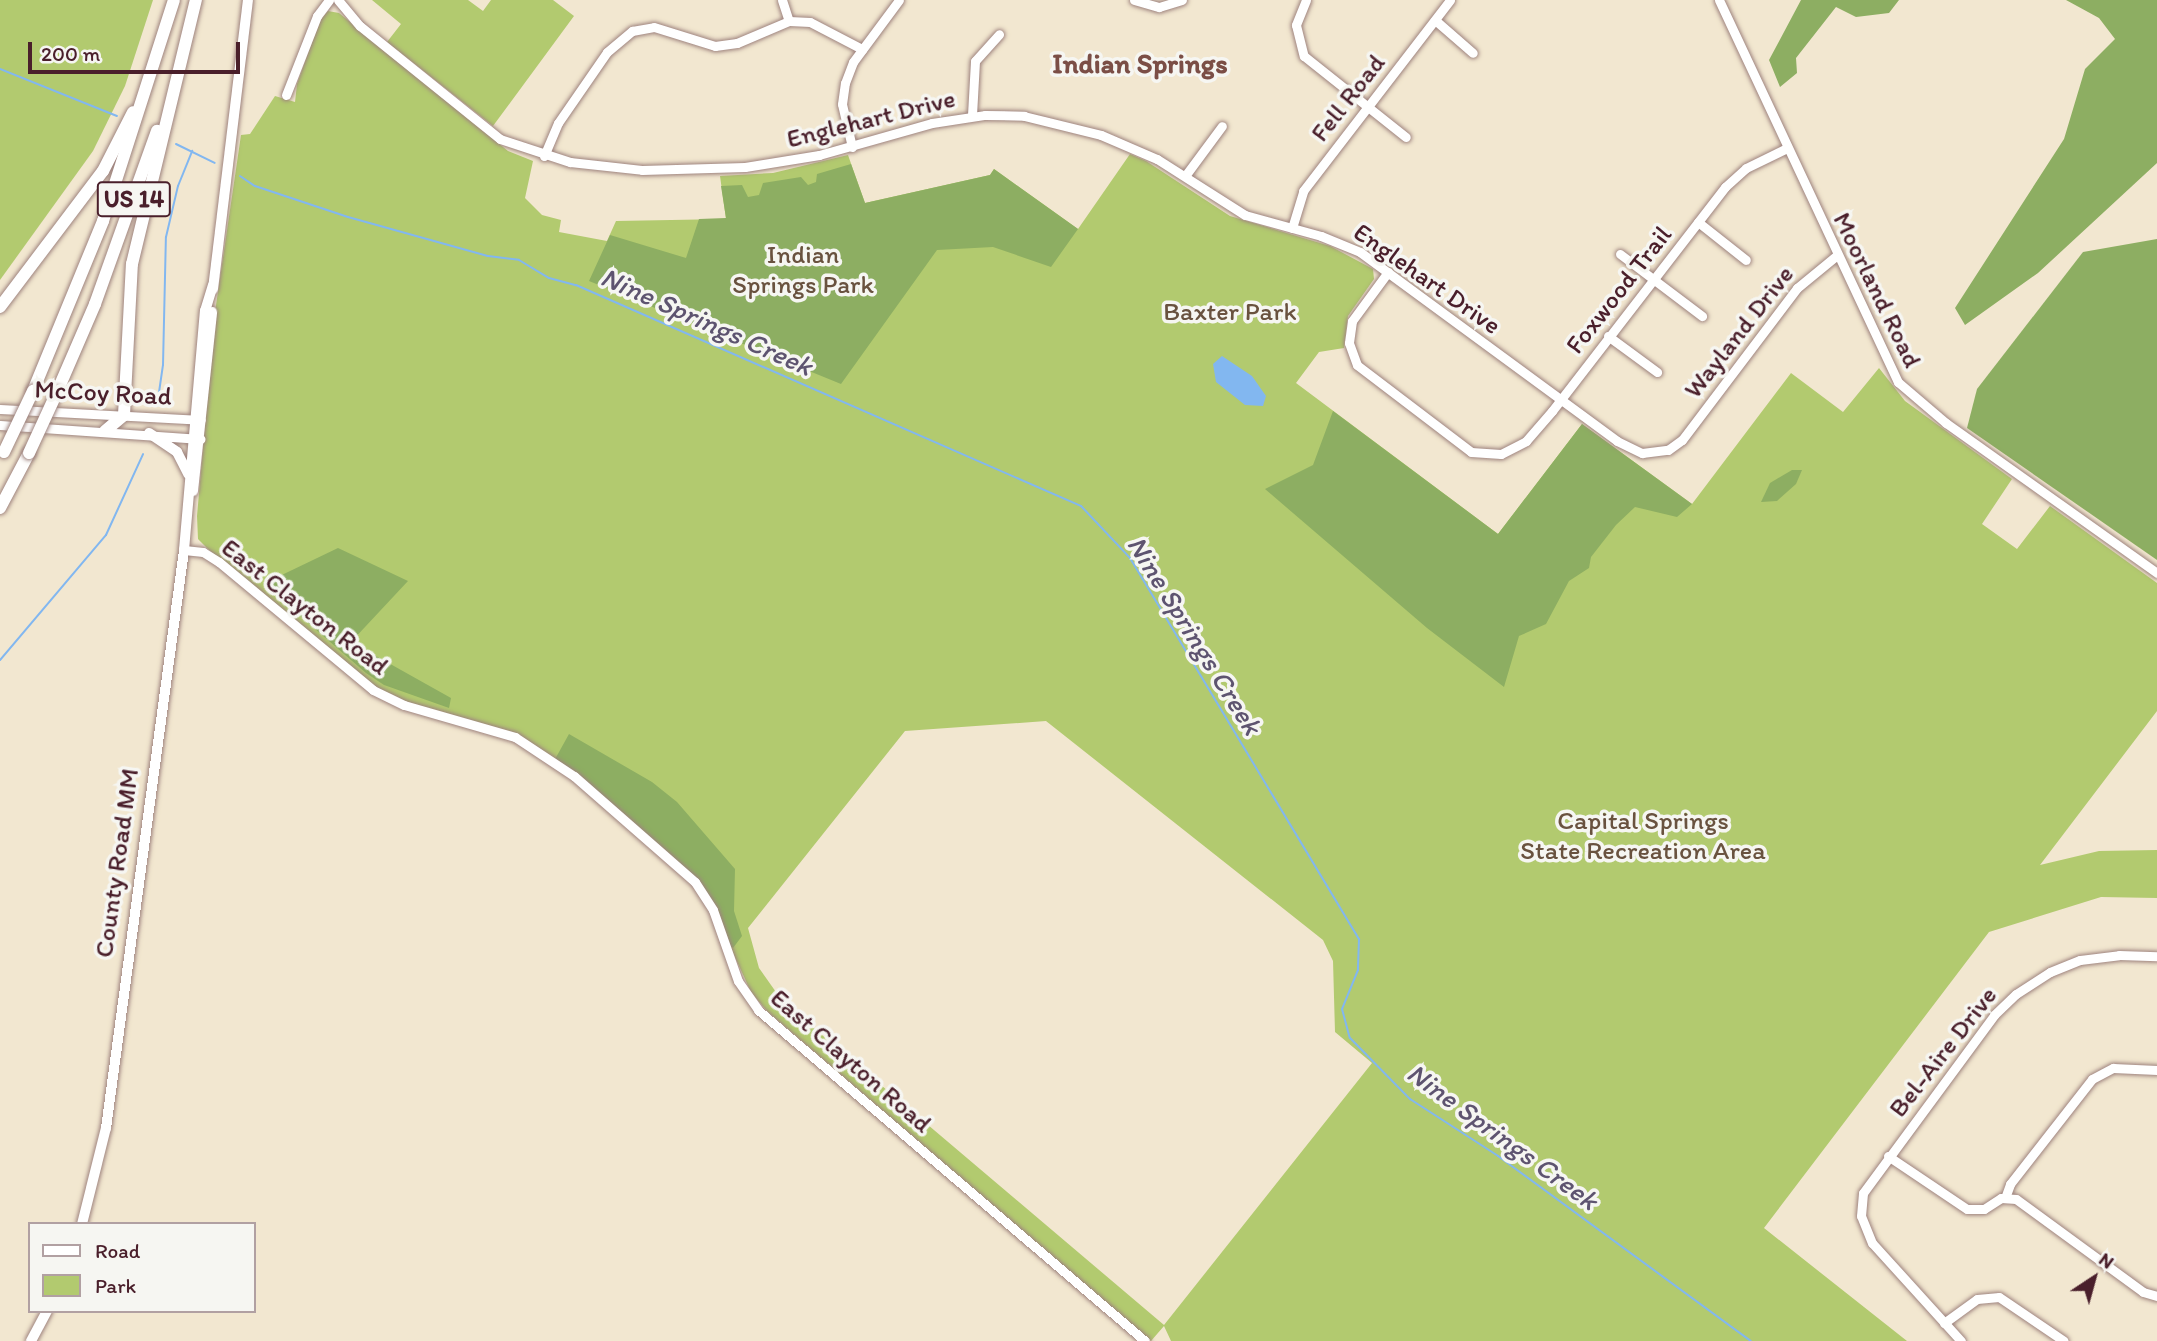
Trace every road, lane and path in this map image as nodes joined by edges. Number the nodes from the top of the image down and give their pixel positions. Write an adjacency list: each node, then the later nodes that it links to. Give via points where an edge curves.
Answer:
1 (174, 0): 34 (highway, via 140,96 103,171); 47 (highway, US 14, bridge, via 112,197)
2 (196, 0): 40 (highway, via 134,252); 50 (highway, US 14, bridge, via 142,177 57,392)
3 (248, 0): 41 (main road, County Road MM, via 213,285 205,311)
4 (329, 0): 18 (street, via 317,16)
5 (338, 0): 25 (street, Englehart Drive, via 360,26 489,131 513,146)
6 (782, 0): 14 (street)
7 (899, 0): 16 (street)
8 (1135, 0): 9 (street, via 1159,6)
9 (1182, 0)
10 (1306, 0): 19 (street, via 1296,25 1300,49)
11 (1450, 0): 13 (street, Fell Road)
12 (1719, 0): 24 (street, Moorland Road)
13 (1435, 20): 17 (street); 19 (street, Fell Road)
14 (789, 21): 16 (street, via 828,27); 25 (street, via 737,43 715,46 657,27 632,31 607,52 558,123)
15 (999, 34): 20 (street, via 975,61)
16 (862, 49): 23 (street, via 845,83 842,104)
17 (1473, 52)
18 (286, 95)
19 (1367, 108): 22 (street); 28 (street, Fell Road, via 1303,191)
20 (972, 116): 23 (street, Englehart Drive); 26 (street, Englehart Drive, via 1024,116 1078,127 1143,152)
21 (1222, 125): 26 (street)
22 (1406, 137)
23 (852, 147): 25 (street, Englehart Drive, via 783,162 719,169 608,168)
24 (1787, 148): 27 (street, Foxwood Trail, via 1740,173); 30 (street, Moorland Road)
25 (544, 156)
26 (1185, 176): 28 (street, Englehart Drive, via 1245,215)
27 (1698, 222): 31 (street); 33 (street, Foxwood Trail)
28 (1292, 228): 32 (street, Englehart Drive, via 1341,242)
29 (1620, 254): 33 (street)
30 (1836, 256): 46 (street, Wayland Drive, via 1797,288); 52 (street, Moorland Road, via 1889,370 1913,397)
31 (1746, 260)
32 (1388, 272): 38 (street, Englehart Drive); 38 (street, Foxwood Trail, via 1352,321 1349,343 1357,365 1447,435 1486,456 1517,448)
33 (1654, 278): 35 (street); 36 (street, Foxwood Trail)
34 (0, 307)
35 (1702, 316)
36 (1608, 336): 37 (street); 38 (street, Foxwood Trail)
37 (1657, 372)
38 (1560, 400): 46 (street, Englehart Drive, via 1630,449 1652,453)
39 (0, 409): 40 (street, McCoy Road)
40 (124, 415): 41 (street, McCoy Road); 43 (highway)
41 (199, 419): 45 (main road, County Road MM)
42 (0, 425): 43 (street, McCoy Road)
43 (105, 430): 44 (street, McCoy Road)
44 (149, 433): 45 (street, McCoy Road); 48 (main road, via 177,452)
45 (196, 438): 48 (main road, County Road MM); 49 (main road, County Road MM)
46 (1682, 440)
47 (2, 456)
48 (188, 474): 49 (main road, County Road MM)
49 (189, 507): 51 (main road, County Road MM)
50 (0, 508)
51 (184, 550): 57 (main road, County Road MM, via 106,1128); 62 (street, East Clayton Road, via 203,552 219,562 373,690 404,705 515,737 574,776 695,882 713,910 738,981 758,1010)
52 (2157, 573)
53 (2157, 956): 55 (street, Bel-Aire Drive, via 2119,954 2080,960 2025,986 1994,1015)
54 (2157, 1070): 56 (street, via 2113,1068 2092,1079 2010,1184)
55 (1888, 1156): 56 (street, via 1957,1206 1977,1211); 60 (street, Bel-Aire Drive, via 1863,1193 1861,1216 1872,1243)
56 (2005, 1198): 58 (street, via 2016,1199 2143,1292)
57 (82, 1222)
58 (2157, 1296)
59 (46, 1313): 61 (main road)
60 (1944, 1323): 63 (street, Bel-Aire Drive); 64 (street, via 1977,1298 1999,1297)
61 (30, 1341)
62 (1145, 1341)
63 (1961, 1341)
64 (2064, 1341)

